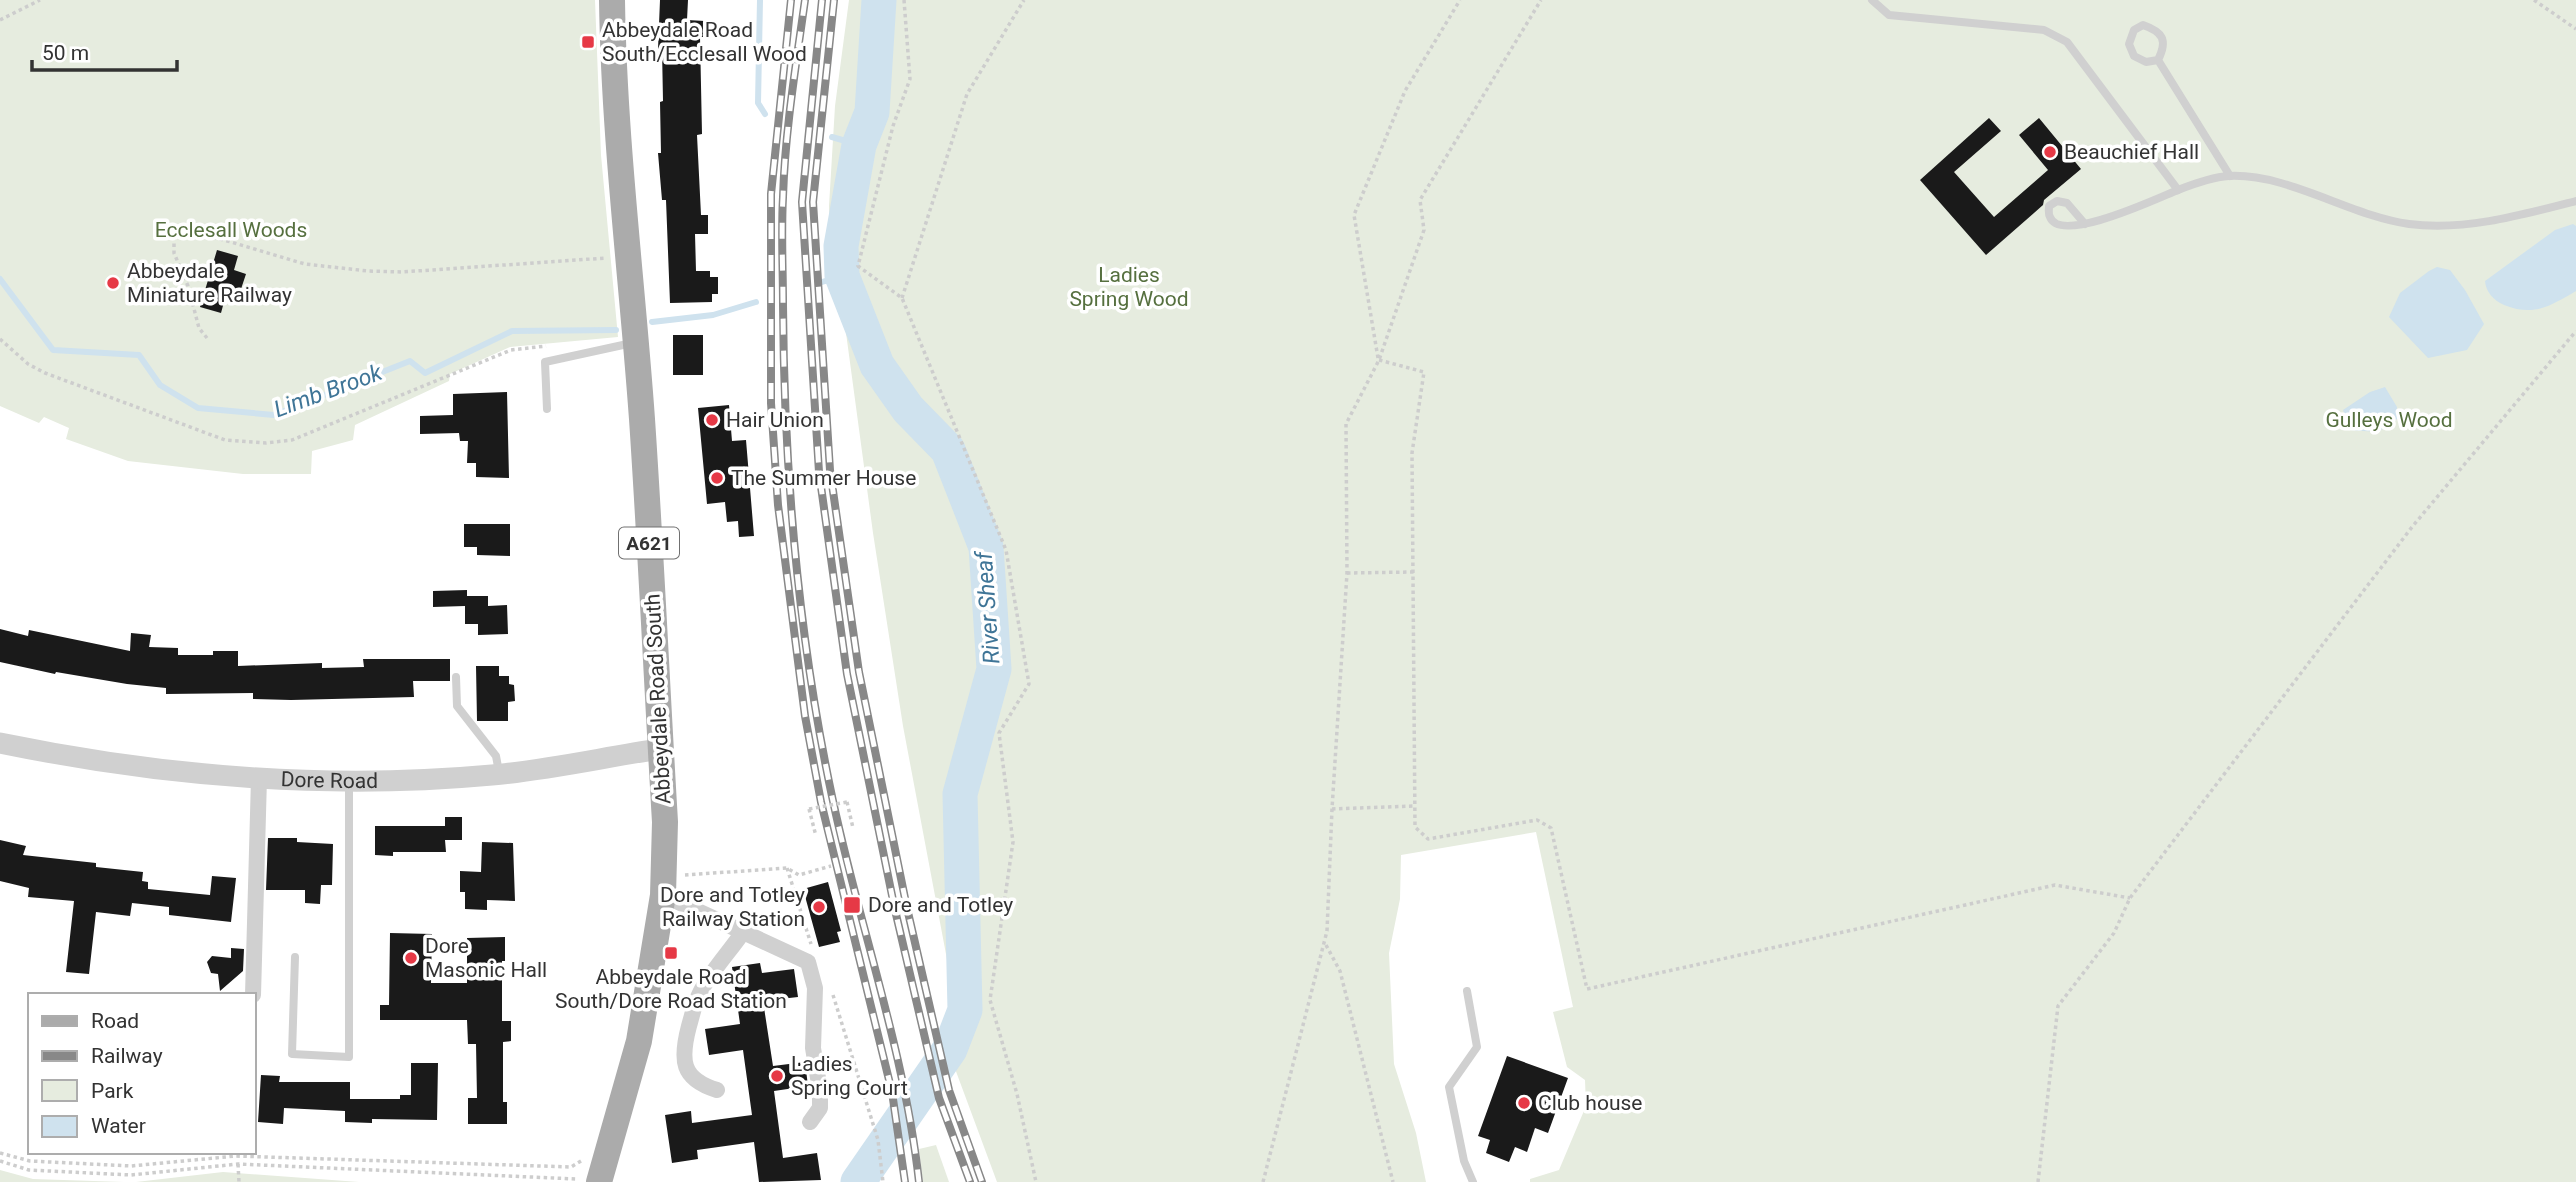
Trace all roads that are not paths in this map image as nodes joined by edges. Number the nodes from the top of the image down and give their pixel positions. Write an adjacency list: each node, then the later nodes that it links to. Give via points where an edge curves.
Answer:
1 (612, 0): 8 (main road, Abbeydale Road South / A621)
2 (1872, 0): 5 (lane, via 1889,15 2044,30 2067,42)
3 (2158, 60): 3 (lane, via 2164,40 2157,30 2143,25 2134,30 2129,44 2134,56 2146,62); 4 (lane)
4 (2230, 176): 5 (lane); 6 (lane, via 2276,183 2407,224 2449,226 2498,220)
5 (2178, 190): 7 (lane)
6 (2576, 201)
7 (2085, 224)
8 (635, 342): 9 (lane, via 545,362); 12 (main road, Abbeydale Road South / A621)
9 (547, 409)
10 (456, 677): 13 (lane, via 457,706 496,756)
11 (0, 743): 14 (street, Dore Road, via 51,754)
12 (660, 749): 13 (street, Dore Road); 16 (main road, Abbeydale Road South / A621)
13 (499, 774): 15 (street, Dore Road)
14 (258, 778): 15 (street, Dore Road); 20 (street)
15 (349, 780): 18 (lane, via 349,1057 292,1054)
16 (665, 886): 17 (street); 23 (main road, Abbeydale Road South / A621, via 639,1041)
17 (743, 932): 21 (street, via 699,994 685,1043 685,1064 691,1077); 22 (street, via 808,962 815,988 813,1048 820,1090 820,1108)
18 (295, 957)
19 (1467, 990): 24 (lane, via 1477,1047 1448,1087)
20 (253, 993)
21 (717, 1090)
22 (810, 1122)
23 (601, 1181)
24 (1473, 1182)

